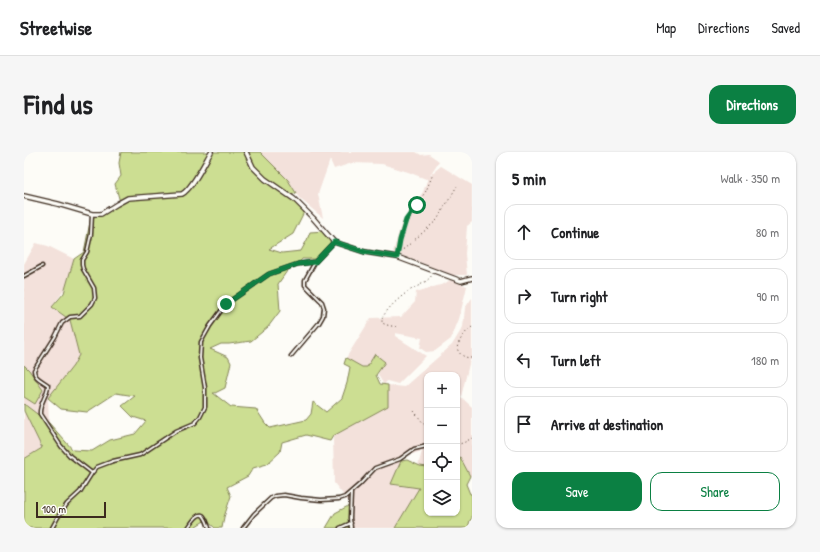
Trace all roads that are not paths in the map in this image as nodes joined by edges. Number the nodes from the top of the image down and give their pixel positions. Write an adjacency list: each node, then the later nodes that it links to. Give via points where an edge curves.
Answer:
1 (211, 152): 4 (street, via 190,187 182,194 128,198 101,214)
2 (246, 152): 5 (street, via 253,167 265,179 294,199)
3 (24, 196): 4 (street)
4 (92, 214): 12 (lane, via 91,234 82,265 94,288 95,298 80,316 62,323 34,370 37,378 48,385 39,408 40,414 65,451)
5 (334, 242): 6 (lane); 9 (street, via 365,252 397,257 461,281)
6 (315, 262): 10 (lane, via 305,285 322,302 323,316); 12 (lane, via 298,264 269,274 226,304 201,342 205,408 195,423 176,431 140,455 97,467)
7 (42, 266): 8 (lane)
8 (24, 276)
9 (472, 278)
10 (291, 356)
11 (424, 447): 13 (lane, via 375,468)
12 (92, 473): 15 (lane)
13 (351, 492): 14 (lane); 18 (lane, via 345,497 330,500 275,496 254,514)
14 (351, 523): 19 (lane); 20 (lane)
15 (52, 528)
16 (188, 528): 17 (lane, via 201,515 205,517)
17 (209, 528)
18 (243, 528)
19 (340, 528)
20 (351, 528)

